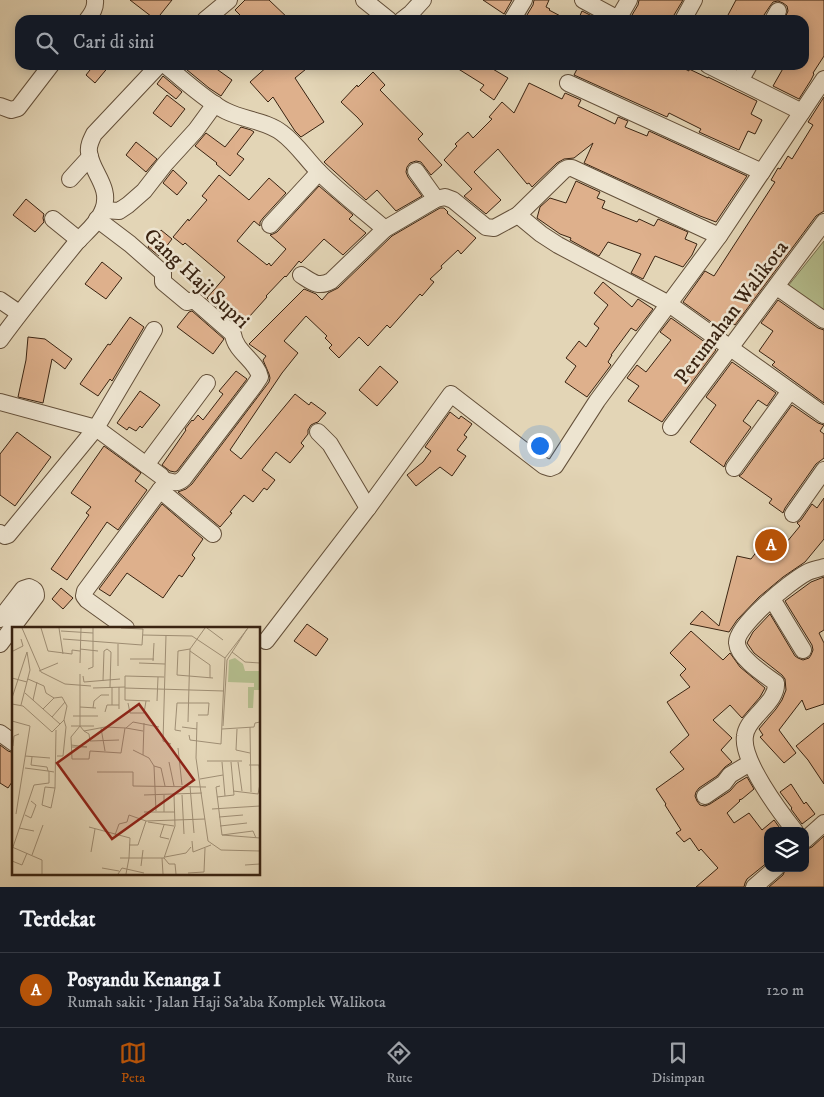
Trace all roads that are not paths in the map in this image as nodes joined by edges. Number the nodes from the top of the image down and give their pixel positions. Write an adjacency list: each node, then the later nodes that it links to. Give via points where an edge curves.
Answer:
1 (95, 0): 9 (street, via 96,6)
2 (230, 0): 10 (street)
3 (364, 0): 11 (street)
4 (423, 0): 12 (street)
5 (524, 0): 13 (street)
6 (583, 0): 14 (street)
7 (629, 0): 15 (street)
8 (694, 0): 16 (street)
9 (91, 15)
10 (211, 15)
11 (383, 15)
12 (410, 15)
13 (515, 15)
14 (611, 15)
15 (621, 15)
16 (686, 15)
17 (47, 70): 26 (street, via 18,108 11,110)
18 (154, 70): 28 (street, via 94,134 90,141)
19 (171, 70): 25 (street)
20 (718, 70): 23 (street)
21 (746, 70): 23 (street)
22 (824, 79): 27 (street)
23 (740, 81): 27 (street)
24 (568, 82): 31 (street)
25 (215, 104): 30 (street, via 225,111 281,132); 34 (street, via 144,191 119,211)
26 (0, 106)
27 (802, 112): 31 (street)
28 (90, 157): 32 (street); 34 (street, via 104,191)
29 (416, 171): 33 (street)
30 (319, 172): 38 (street); 39 (street)
31 (762, 172): 40 (street)
32 (70, 179)
33 (436, 199): 35 (street, via 445,197 453,200 490,228); 39 (street)
34 (100, 215): 41 (street); 61 (street, Gang Haji Supri, via 163,273 163,282 187,302 194,300 233,334 259,371 260,377 254,386 184,478 180,482)
35 (518, 215): 40 (street, via 564,170 572,168); 45 (street, via 558,245)
36 (53, 219): 41 (street)
37 (824, 222): 43 (street, Perumahan Walikota)
38 (270, 225)
39 (385, 229): 42 (street, via 331,282 321,285)
40 (718, 236): 45 (street)
41 (79, 240): 46 (street)
42 (301, 276)
43 (777, 287): 47 (street); 50 (street, Perumahan Walikota)
44 (0, 300): 46 (street)
45 (669, 304): 50 (street); 62 (street, via 596,401 555,466 544,466 451,394)
46 (19, 314): 49 (street)
47 (824, 320)
48 (154, 330): 56 (street)
49 (0, 340)
50 (730, 349): 52 (street); 55 (street, Perumahan Walikota)
51 (206, 383): 58 (street)
52 (790, 391): 54 (street); 59 (street)
53 (0, 402): 56 (street)
54 (824, 415)
55 (671, 427)
56 (96, 428): 58 (street); 64 (street, via 8,535)
57 (318, 432): 62 (street, via 330,444)
58 (146, 465): 61 (street, via 161,476)
59 (734, 468)
60 (824, 470): 63 (street)
61 (162, 485): 65 (street); 70 (street, via 84,591 87,600)
62 (368, 508): 72 (street)
63 (793, 514)
64 (0, 533)
65 (213, 534)
66 (824, 566): 67 (street, via 806,573)
67 (772, 599): 74 (street); 77 (street, via 742,628 736,642 738,650 748,661 777,687 747,727 744,742)
68 (0, 619): 69 (street, via 24,589 34,589 36,596)
69 (13, 627)
70 (125, 627)
71 (12, 628): 73 (street)
72 (266, 641)
73 (0, 644)
74 (803, 650)
75 (0, 733): 76 (street)
76 (12, 742)
77 (750, 763): 78 (street); 80 (street)
78 (705, 796)
79 (824, 823): 81 (street)
80 (792, 827)
81 (809, 836)
82 (771, 872): 83 (street)
83 (754, 887)

